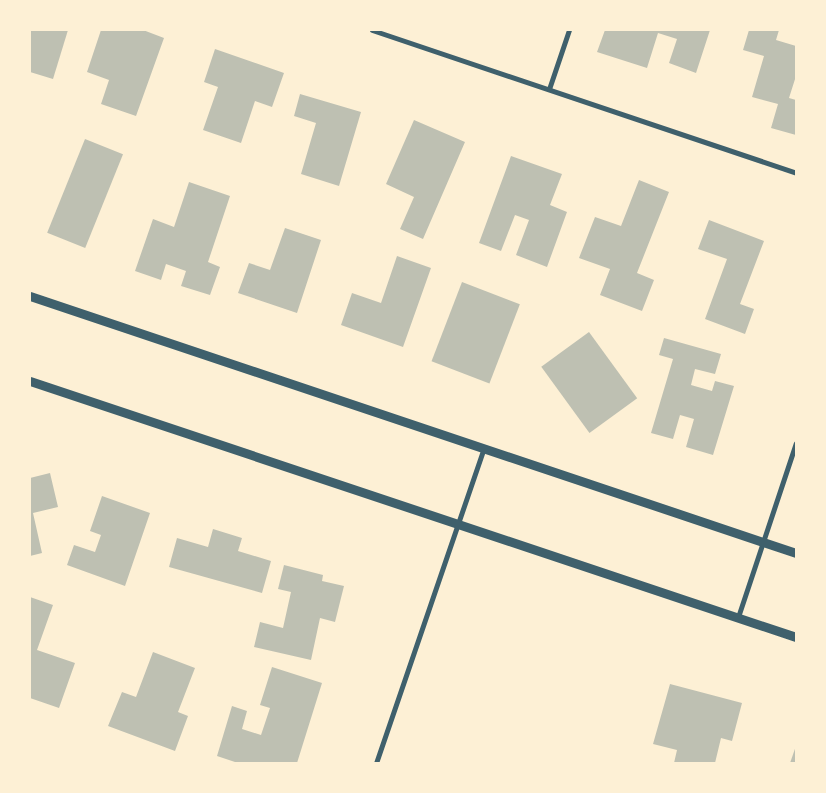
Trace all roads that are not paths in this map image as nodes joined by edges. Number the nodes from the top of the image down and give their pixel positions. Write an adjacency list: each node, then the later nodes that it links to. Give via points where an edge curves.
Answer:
1 (372, 30): 3 (street)
2 (569, 30): 3 (street)
3 (549, 89): 4 (street)
4 (796, 173)
5 (30, 296): 8 (street)
6 (30, 381): 9 (street)
7 (796, 443): 10 (street)
8 (484, 447): 9 (street); 10 (street)
9 (457, 522): 12 (street); 14 (street)
10 (763, 543): 11 (street); 12 (street)
11 (796, 554)
12 (738, 618): 13 (street)
13 (796, 637)
14 (376, 763)

